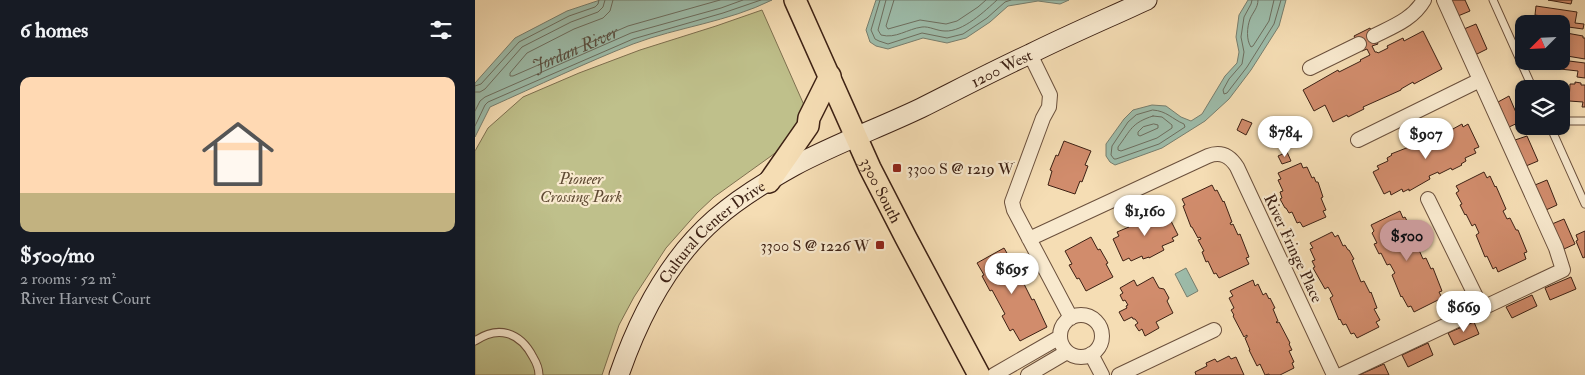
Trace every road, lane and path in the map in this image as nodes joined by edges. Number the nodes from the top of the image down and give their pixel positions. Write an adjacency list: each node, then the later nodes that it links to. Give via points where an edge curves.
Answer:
1 (795, 0): 11 (main road, 3300 South)
2 (1147, 0): 9 (street, 1200 West)
3 (1424, 0): 7 (street, via 1407,20)
4 (1430, 0): 6 (street)
5 (1493, 0): 13 (lane)
6 (1446, 3): 12 (street)
7 (1374, 36)
8 (1359, 44): 10 (street)
9 (1030, 54): 17 (street, 1200 West); 22 (street, via 1050,95 1049,108 1012,202)
10 (1310, 68)
11 (830, 76): 17 (main road, 3300 South); 19 (main road, via 808,126)
12 (1480, 80): 18 (street); 23 (street, via 1563,270)
13 (1529, 80)
14 (1570, 121): 15 (lane)
15 (1585, 121)
16 (1554, 135): 21 (lane)
17 (856, 137): 19 (street, Cultural Center Drive); 32 (main road, 3300 South)
18 (1358, 140)
19 (769, 182): 31 (street, Cultural Center Drive, via 715,219 681,255 638,324)
20 (1429, 199): 23 (street)
21 (1585, 204)
22 (1029, 239): 24 (street); 37 (street, River Fringe Place, via 1208,156 1228,156 1237,167)
23 (1482, 309): 38 (street)
24 (1071, 318): 26 (street, via 1065,322); 29 (street, via 1085,316 1097,323 1100,344)
25 (1214, 330): 36 (street)
26 (1060, 337): 28 (street); 33 (street)
27 (475, 341): 30 (lane, via 500,332 517,337 531,352)
28 (1067, 352): 29 (street, via 1083,357); 34 (street)
29 (1091, 354): 35 (street)
30 (539, 375)
31 (619, 375)
32 (979, 375)
33 (994, 375)
34 (1028, 375)
35 (1102, 375)
36 (1119, 375)
37 (1334, 375)
38 (1341, 375)

